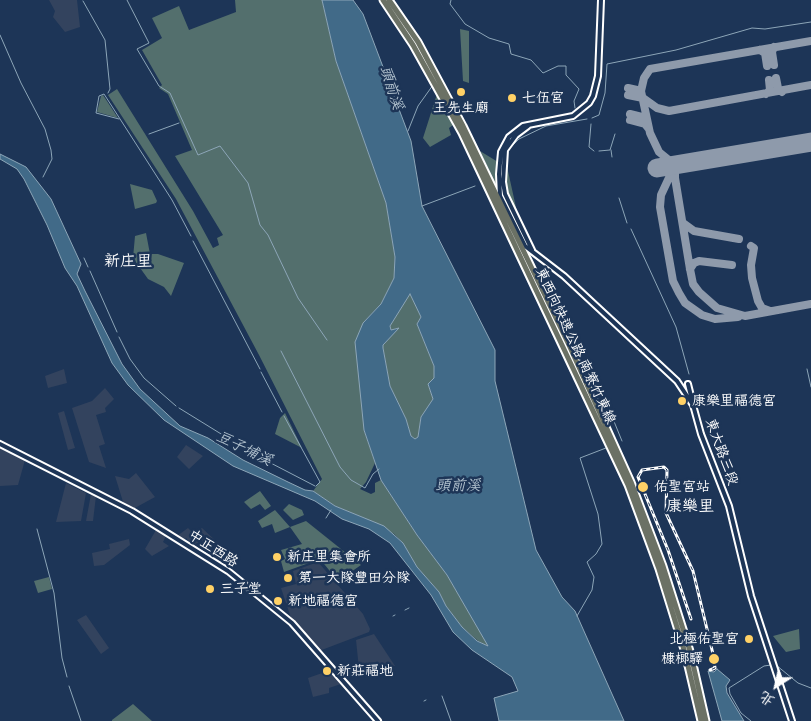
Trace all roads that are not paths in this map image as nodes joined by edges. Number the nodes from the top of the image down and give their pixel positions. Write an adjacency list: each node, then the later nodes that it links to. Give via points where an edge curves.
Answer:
1 (383, 0): 4 (highway, 東西向快速公路 南寮竹東線)
2 (389, 0): 4 (highway, 東西向快速公路 南寮竹東線)
3 (601, 0): 7 (main road, 東大路三段, via 598,76 589,103 574,116 529,125 514,132 504,145 500,160 500,196 525,246 592,301 677,380)
4 (415, 43): 5 (highway, 東西向快速公路 南寮竹東線)
5 (466, 137): 10 (highway, 東西向快速公路 南寮竹東線, via 628,485 686,653); 11 (highway, 東西向快速公路 南寮竹東線, via 569,345 631,482 687,642)
6 (688, 384): 7 (main road)
7 (693, 404): 12 (main road, 東大路三段, via 729,506 751,596)
8 (0, 444): 9 (main road, 中正西路, via 132,511 228,571 292,624)
9 (378, 721)
10 (701, 721)
11 (706, 721)
12 (792, 721)

